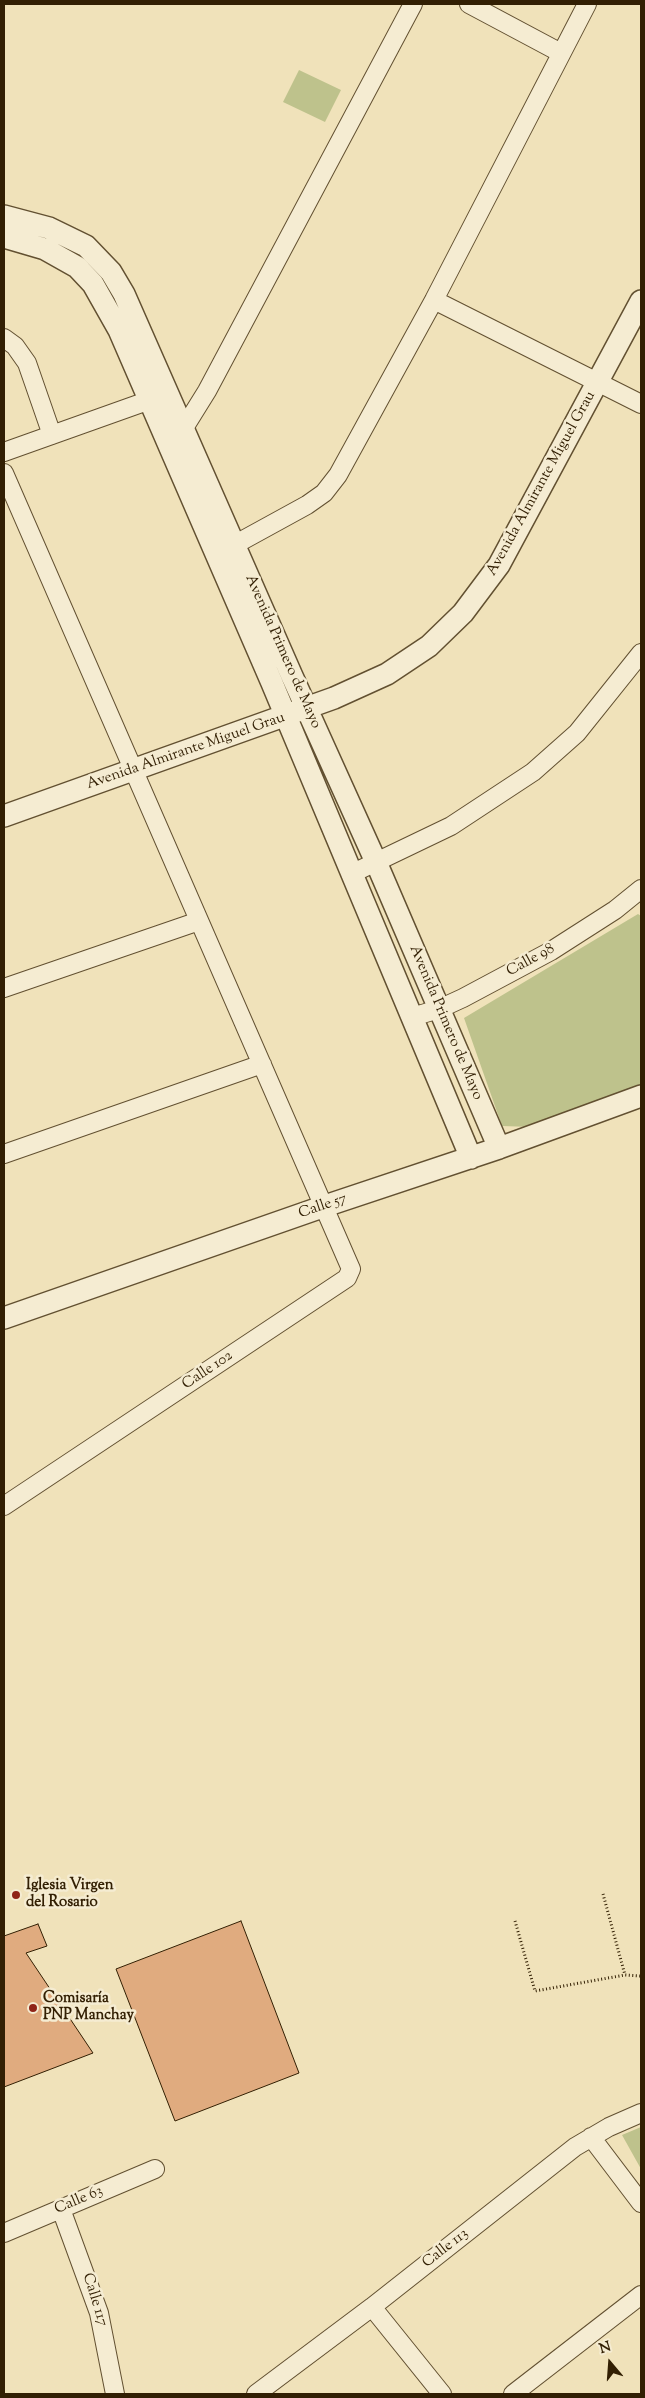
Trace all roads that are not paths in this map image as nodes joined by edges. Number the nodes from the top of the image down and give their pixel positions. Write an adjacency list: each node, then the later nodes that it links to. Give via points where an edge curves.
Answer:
1 (413, 4): 13 (street, via 207,391)
2 (469, 4): 4 (street)
3 (586, 4): 4 (street)
4 (561, 53): 7 (street)
5 (4, 216): 13 (street, Avenida Primero de Mayo, via 63,233 86,246 103,262 130,307)
6 (4, 238): 11 (street, Avenida Primero de Mayo, via 45,249 68,260 86,274 115,323)
7 (434, 300): 10 (street); 17 (street, via 338,475 324,493 307,506)
8 (641, 301): 10 (street, Avenida Almirante Miguel Grau)
9 (4, 338): 14 (street, via 15,346 26,363)
10 (599, 381): 12 (street); 19 (street, Avenida Almirante Miguel Grau, via 499,565 463,613 430,646 402,665)
11 (150, 400): 14 (street); 20 (street, Avenida Primero de Mayo)
12 (641, 404)
13 (184, 428): 17 (street, Avenida Primero de Mayo)
14 (52, 435): 15 (street)
15 (4, 452)
16 (4, 473): 21 (street, Calle 102)
17 (234, 545): 19 (street, Avenida Primero de Mayo)
18 (641, 653): 23 (street, via 577,733 532,772 451,826)
19 (307, 709): 20 (street, Avenida Almirante Miguel Grau); 23 (street, Avenida Primero de Mayo)
20 (286, 717): 21 (street, Avenida Almirante Miguel Grau); 24 (street, Avenida Primero de Mayo)
21 (132, 770): 22 (street, Avenida Almirante Miguel Grau); 26 (street, Calle 102)
22 (4, 816)
23 (376, 862): 24 (street); 28 (street, Avenida Primero de Mayo)
24 (351, 874): 29 (street, Avenida Primero de Mayo)
25 (641, 889): 28 (street, Calle 98, via 551,951)
26 (199, 921): 27 (street); 30 (street, Calle 102)
27 (4, 988)
28 (439, 1009): 29 (street, Calle 98); 32 (street, Avenida Primero de Mayo)
29 (412, 1017): 34 (street, Avenida Primero de Mayo)
30 (262, 1064): 33 (street); 35 (street, Calle 102)
31 (641, 1096): 32 (street, Calle 57)
32 (499, 1148): 34 (street, Calle 57)
33 (4, 1154)
34 (471, 1158): 35 (street, Calle 57)
35 (325, 1206): 36 (street, Calle 57); 37 (street, Calle 102, via 350,1265 351,1272 347,1278)
36 (4, 1318)
37 (4, 1506)
38 (641, 2113): 39 (street, Calle 113)
39 (591, 2137): 41 (street); 45 (street, Calle 113)
40 (155, 2169): 42 (street, Calle 63)
41 (641, 2203)
42 (61, 2209): 43 (street, Calle 63); 46 (street, Calle 117, via 99,2313)
43 (4, 2233)
44 (641, 2295): 49 (street)
45 (372, 2307): 47 (street, Calle 113); 48 (street)
46 (115, 2394)
47 (256, 2394)
48 (442, 2394)
49 (512, 2394)

